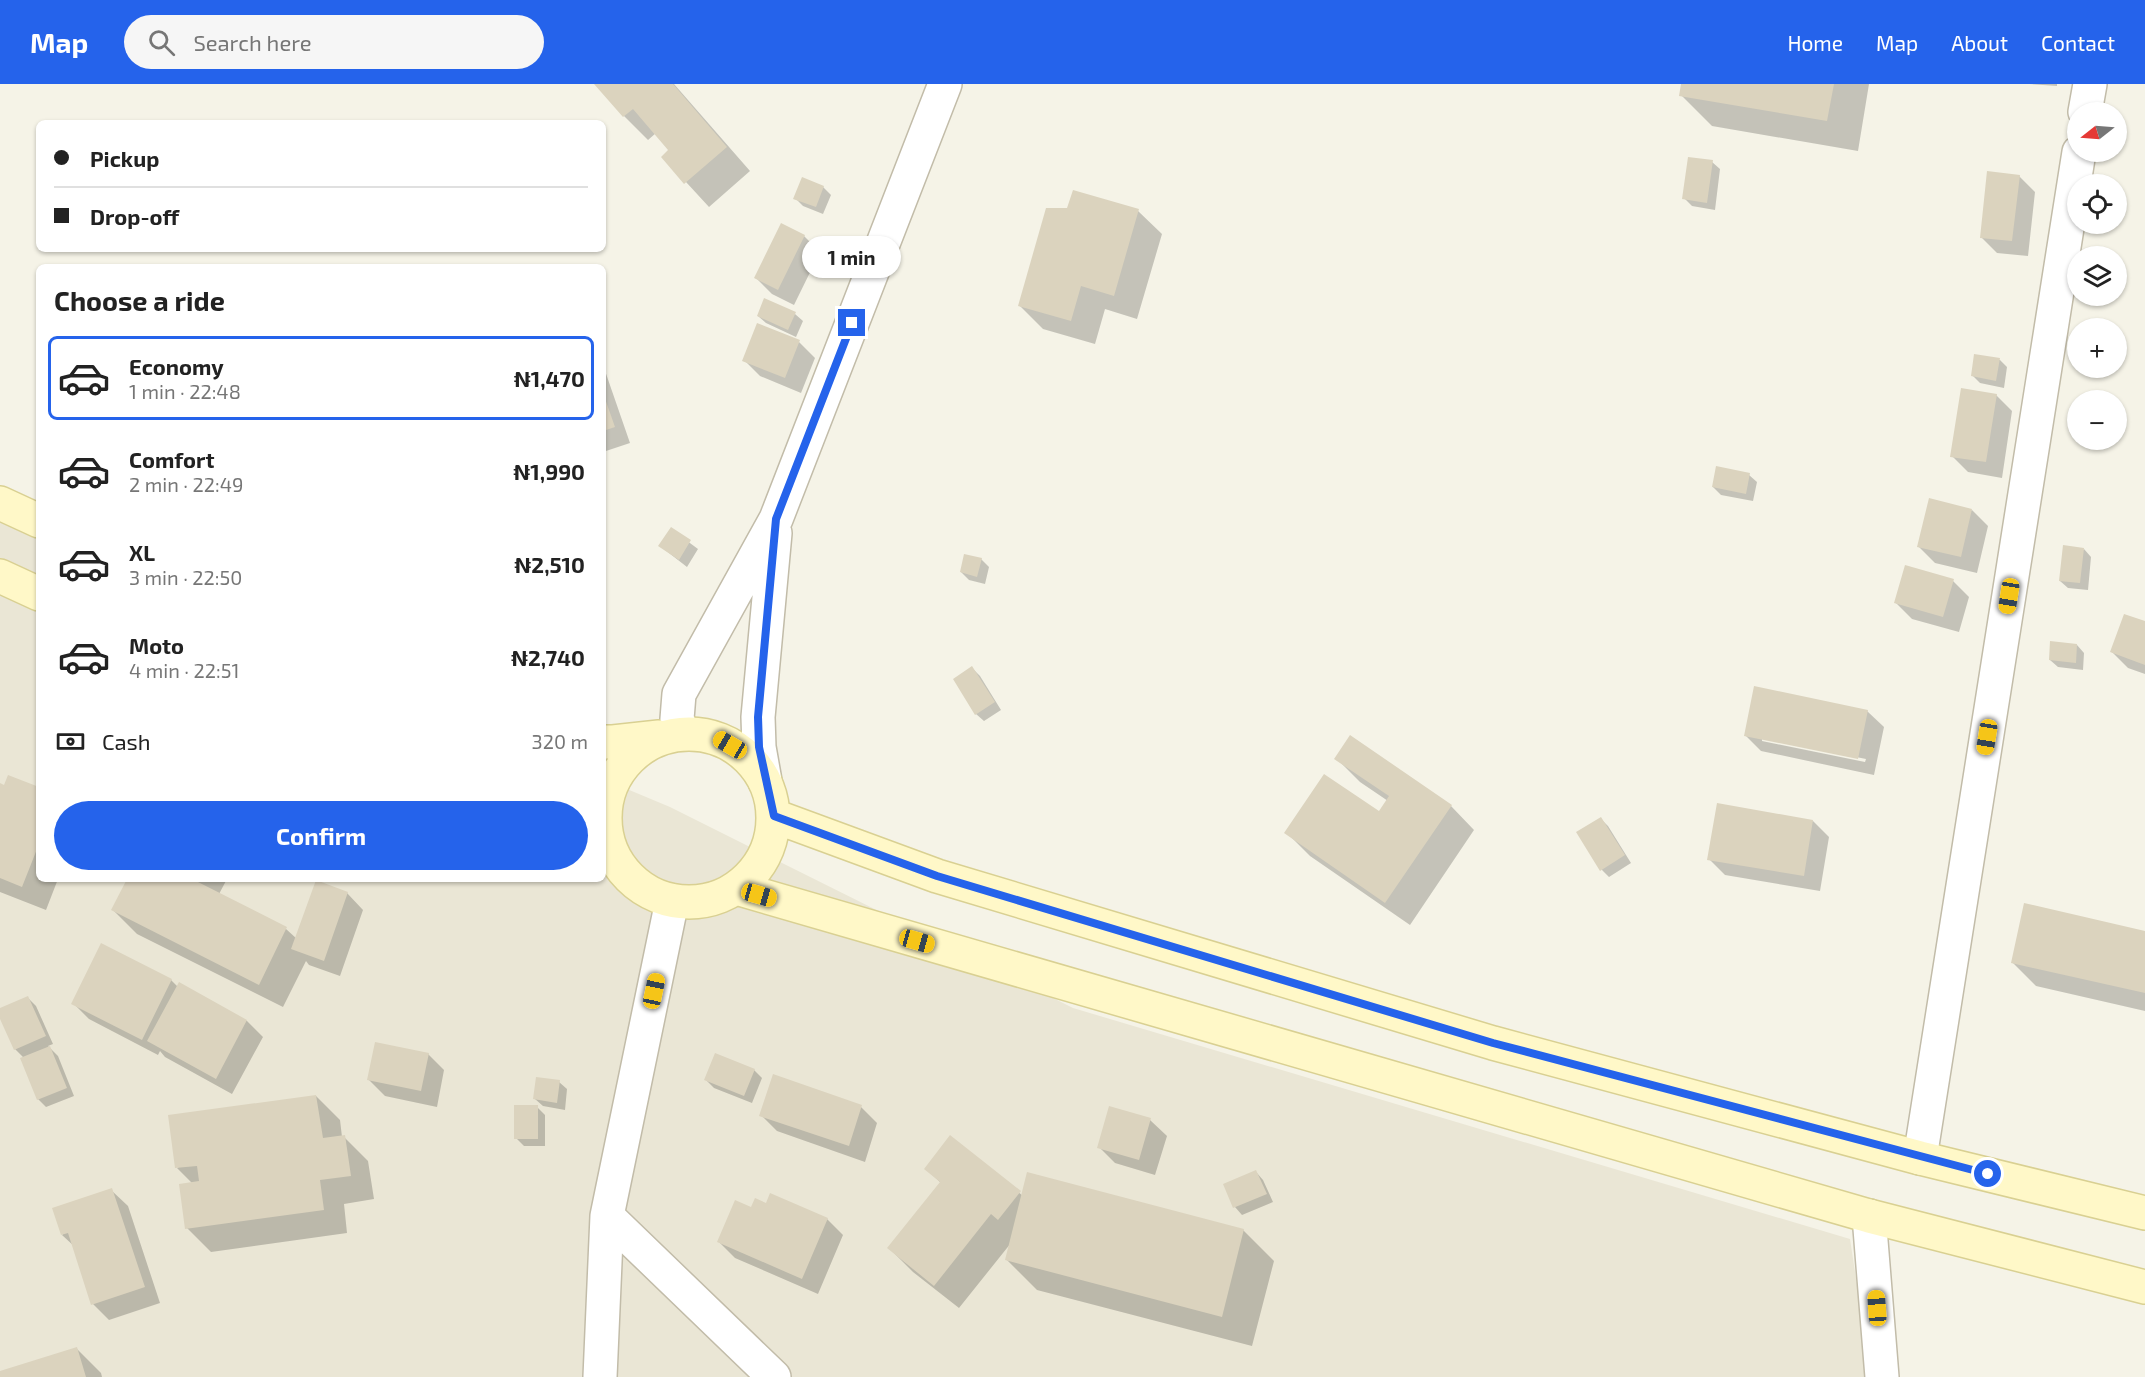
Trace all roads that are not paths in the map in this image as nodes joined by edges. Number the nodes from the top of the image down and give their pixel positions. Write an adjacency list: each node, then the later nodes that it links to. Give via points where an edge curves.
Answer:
1 (945, 84): 6 (street)
2 (2090, 84): 3 (street)
3 (2087, 102)
4 (2077, 162): 19 (street)
5 (0, 503): 7 (main road)
6 (776, 519): 10 (street, via 679,694); 12 (street, via 758,717)
7 (36, 520)
8 (0, 576): 9 (main road)
9 (36, 593)
10 (675, 735): 11 (main road); 12 (main road, via 716,737 745,754); 13 (main road, via 639,749 614,779)
11 (606, 742)
12 (765, 781): 14 (main road)
13 (606, 814)
14 (774, 816): 17 (main road, via 770,844 757,869); 19 (main road, via 937,876 1493,1043)
15 (606, 830): 16 (main road)
16 (608, 854): 18 (main road, via 648,892)
17 (736, 888): 18 (main road, via 694,903); 22 (main road)
18 (672, 901): 21 (street)
19 (1920, 1158): 20 (main road)
20 (2145, 1213)
21 (607, 1216): 24 (street); 25 (street)
22 (1869, 1216): 23 (main road); 26 (street)
23 (2145, 1287)
24 (600, 1377)
25 (774, 1377)
26 (1882, 1377)

